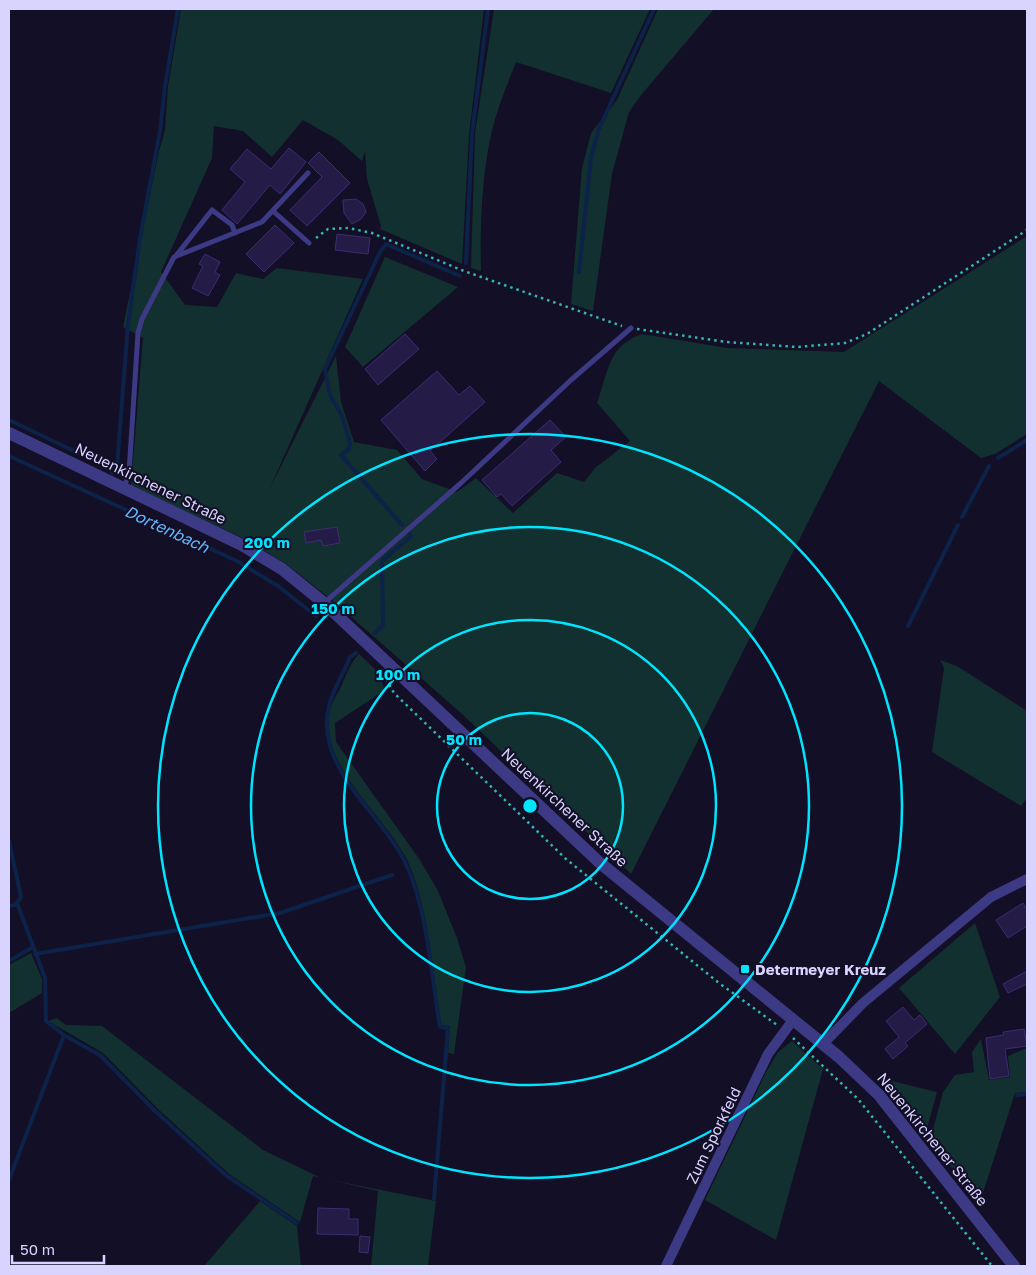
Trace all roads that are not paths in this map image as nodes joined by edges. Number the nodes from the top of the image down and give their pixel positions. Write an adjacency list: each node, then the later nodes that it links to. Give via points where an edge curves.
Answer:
1 (308, 173): 2 (lane)
2 (273, 210): 3 (lane, via 262,222); 4 (lane)
3 (235, 233): 5 (lane); 5 (lane, via 232,226 212,210)
4 (308, 244)
5 (174, 257): 8 (lane, via 138,333 129,473)
6 (631, 328): 9 (lane)
7 (9, 433): 8 (street, Neuenkirchener Straße)
8 (124, 489): 9 (street, Neuenkirchener Straße, via 242,545 282,570)
9 (324, 603): 11 (street, Neuenkirchener Straße, via 600,863)
10 (1027, 879): 12 (street, via 991,897 863,1003)
11 (793, 1020): 12 (street, Neuenkirchener Straße); 13 (street, Zum Sporkfeld, via 768,1054)
12 (823, 1044): 14 (street, Neuenkirchener Straße, via 879,1096)
13 (666, 1266)
14 (1014, 1266)

